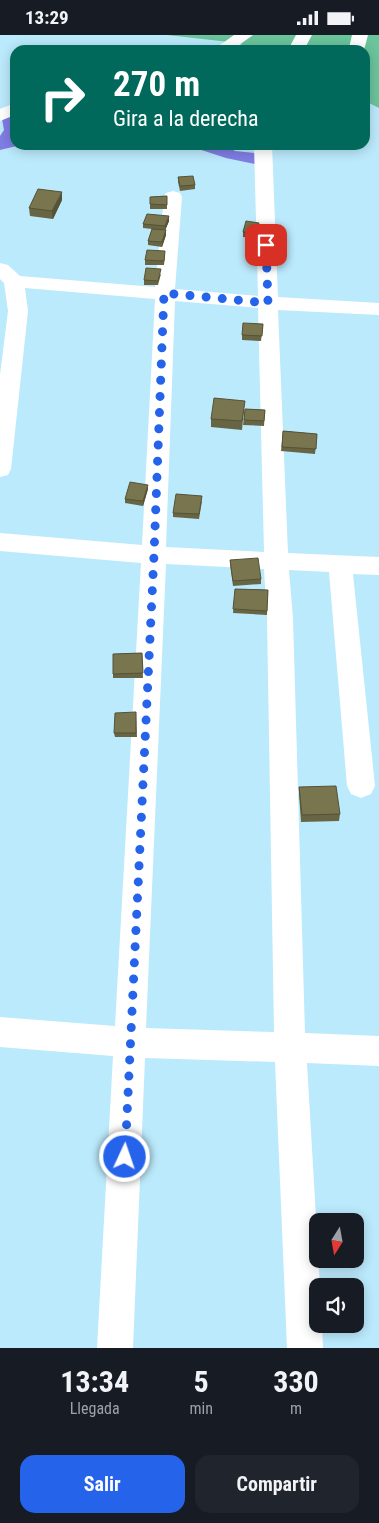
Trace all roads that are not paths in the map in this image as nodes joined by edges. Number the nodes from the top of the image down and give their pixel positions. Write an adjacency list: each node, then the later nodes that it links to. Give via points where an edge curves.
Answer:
1 (245, 35): 2 (street)
2 (229, 45)
3 (263, 150): 7 (street)
4 (173, 197): 6 (street)
5 (7, 275): 6 (street); 9 (street, via 18,311)
6 (164, 293): 7 (street); 11 (street)
7 (268, 303): 8 (street); 12 (street)
8 (379, 309)
9 (0, 469)
10 (0, 542): 11 (street)
11 (154, 555): 12 (street); 17 (street)
12 (276, 561): 13 (street); 18 (street)
13 (340, 564): 14 (street); 15 (street)
14 (379, 566)
15 (361, 786)
16 (0, 1032): 17 (street)
17 (131, 1042): 18 (street); 20 (street)
18 (290, 1049): 19 (street); 21 (street)
19 (379, 1051)
20 (115, 1348)
21 (305, 1348)

